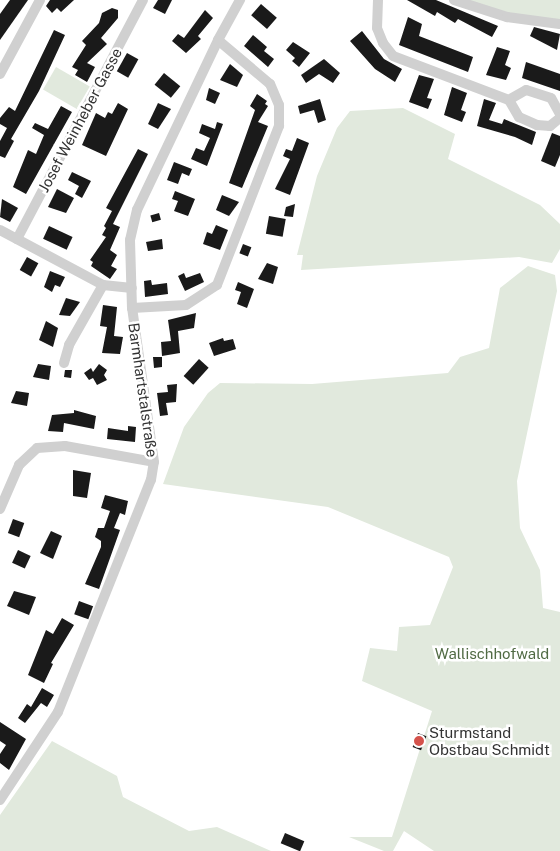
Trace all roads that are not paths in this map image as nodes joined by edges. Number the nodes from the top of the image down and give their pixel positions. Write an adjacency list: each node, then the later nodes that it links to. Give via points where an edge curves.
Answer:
1 (40, 0): 8 (street)
2 (143, 0): 13 (street, Josef Weinheber Gasse)
3 (240, 0): 7 (street, Barmhartstalstraße)
4 (378, 0): 9 (street, via 377,28 383,44 393,56)
5 (454, 0): 6 (street, via 507,18)
6 (560, 24)
7 (218, 40): 15 (street, Barmhartstalstraße, via 137,210 130,240); 16 (street, via 270,84 279,105 279,126 217,285 186,305)
8 (0, 74)
9 (509, 100): 10 (street, via 526,90 551,98); 11 (street, via 519,117 537,125 550,126)
10 (560, 114)
11 (560, 118)
12 (1, 234): 13 (street)
13 (17, 239): 14 (street)
14 (102, 285): 15 (street); 17 (street, via 69,345)
15 (132, 288): 16 (street, Barmhartstalstraße)
16 (132, 308): 18 (street, Barmhartstalstraße)
17 (64, 363)
18 (154, 462): 19 (street, via 64,446 37,448 19,465); 20 (street, Barmhartstalstraße, via 151,480 108,592 58,712)
19 (0, 509)
20 (0, 800)

